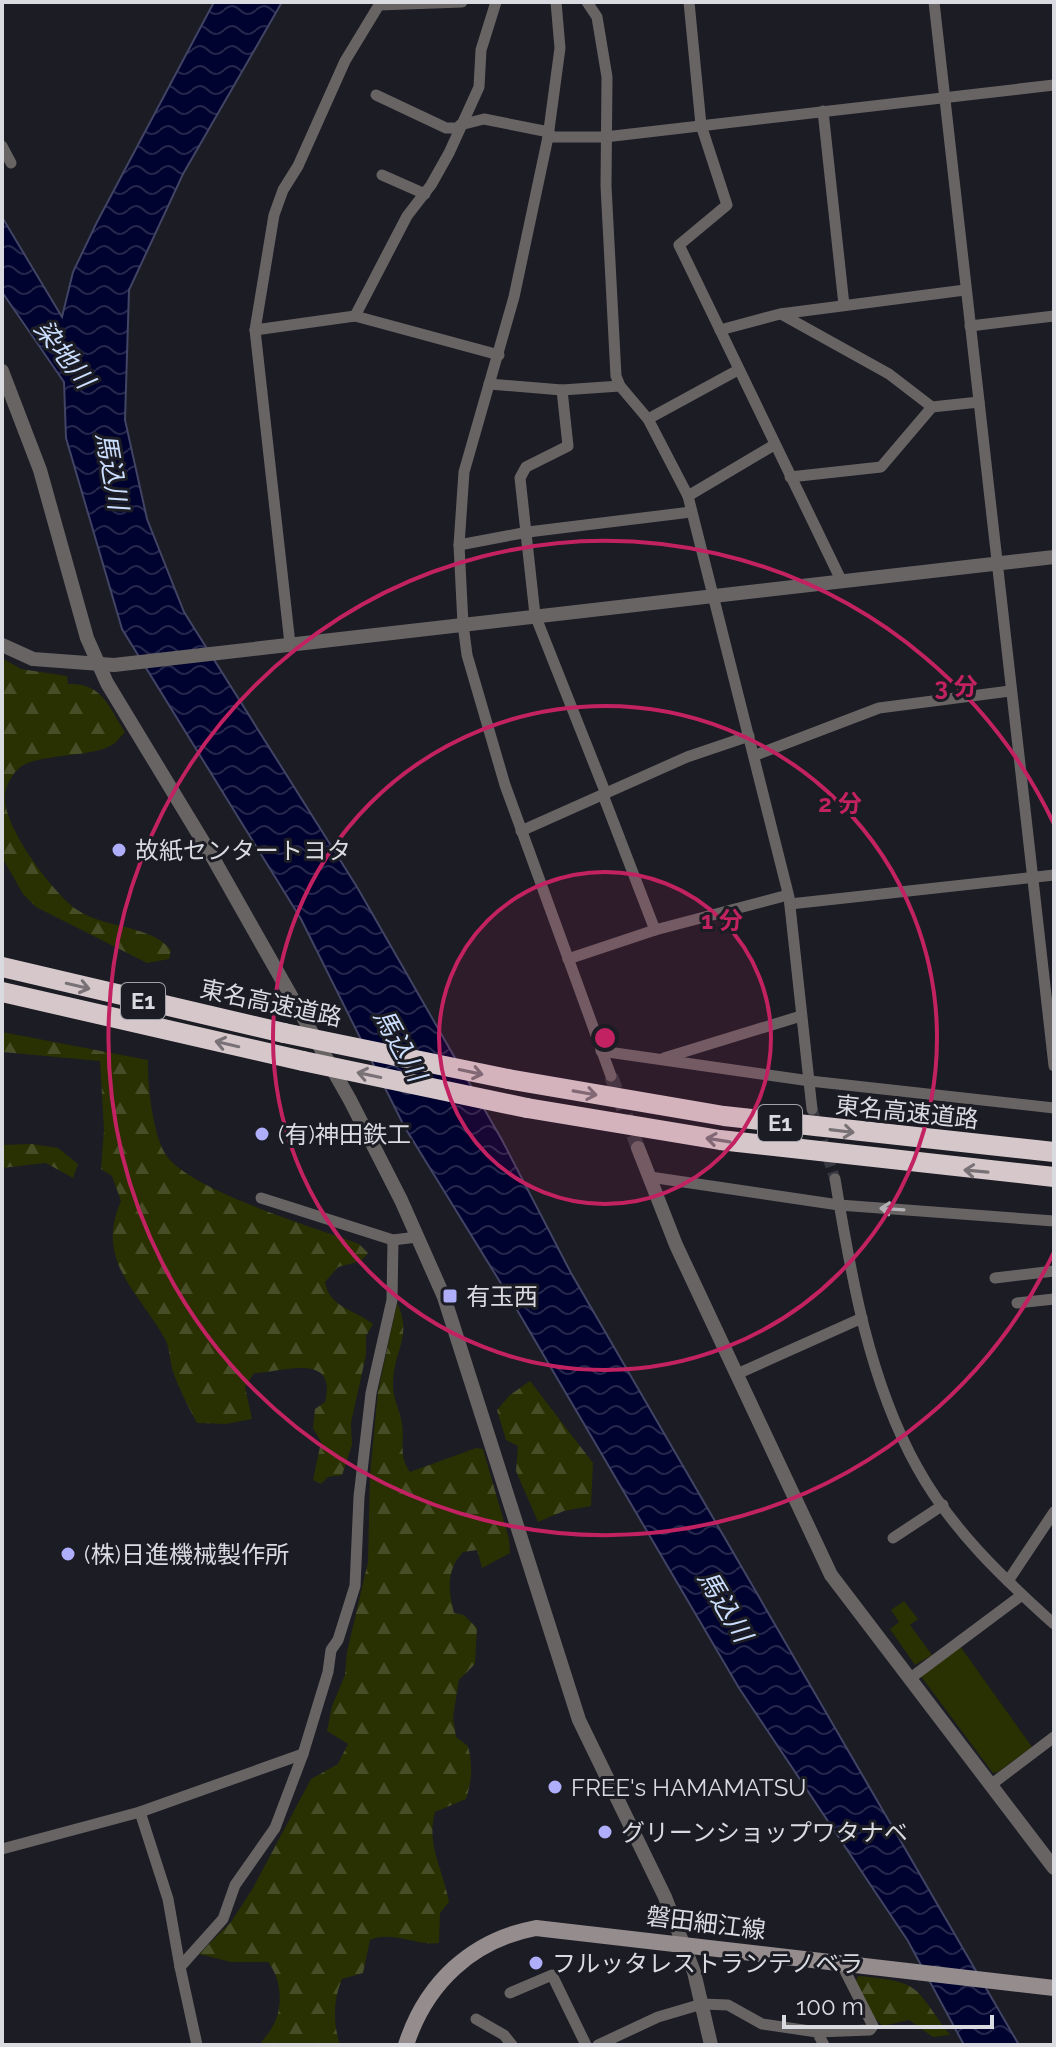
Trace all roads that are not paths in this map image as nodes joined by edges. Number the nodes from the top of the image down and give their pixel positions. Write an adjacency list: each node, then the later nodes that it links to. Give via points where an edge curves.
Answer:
1 (462, 2): 25 (street, via 379,5 364,27 274,215)
2 (496, 2): 12 (street, via 481,50 479,87)
3 (556, 2): 13 (street, via 560,48)
4 (587, 2): 14 (street, via 597,17 607,77)
5 (689, 2): 11 (street)
6 (934, 2): 9 (street)
7 (1054, 85): 9 (street)
8 (376, 95): 12 (street, via 446,128)
9 (945, 97): 10 (street); 19 (street)
10 (823, 111): 11 (street); 20 (street)
11 (701, 125): 14 (street); 26 (street, via 727,205 679,245)
12 (459, 127): 13 (street, via 484,119); 18 (street)
13 (548, 134): 14 (street); 27 (street)
14 (605, 137): 31 (street, via 611,313)
15 (2, 146): 16 (street)
16 (11, 163)
17 (382, 175): 18 (street)
18 (425, 194): 22 (street, via 407,216)
19 (965, 290): 20 (street); 24 (street)
20 (844, 305): 21 (street)
21 (780, 314): 26 (street); 34 (street, via 889,374)
22 (355, 316): 25 (street); 27 (street)
23 (1054, 316): 24 (street)
24 (970, 326): 33 (street)
25 (255, 330): 48 (street)
26 (720, 330): 28 (street)
27 (499, 355): 30 (street)
28 (738, 370): 35 (street); 36 (street)
29 (2, 371): 50 (street, via 40,470)
30 (489, 384): 32 (street); 41 (street, via 464,472)
31 (620, 386): 32 (street); 35 (street)
32 (562, 390): 40 (street, via 567,449 526,467 520,478)
33 (979, 402): 34 (street); 43 (street)
34 (932, 407): 37 (street, via 881,467)
35 (648, 419): 38 (street)
36 (774, 445): 37 (street); 38 (street)
37 (790, 477): 44 (street)
38 (688, 496): 39 (street)
39 (691, 512): 40 (street); 45 (street)
40 (528, 532): 41 (street); 46 (street)
41 (459, 545): 47 (street)
42 (1054, 557): 43 (street)
43 (998, 564): 44 (street); 51 (street)
44 (842, 582): 45 (street)
45 (714, 596): 46 (street); 52 (street)
46 (535, 615): 47 (street); 54 (street)
47 (463, 624): 48 (street); 55 (street)
48 (290, 644): 50 (street)
49 (2, 645): 50 (street, via 33,659)
50 (98, 663): 79 (street, via 350,1100)
51 (1010, 691): 53 (street, via 879,708); 57 (street)
52 (749, 736): 53 (street); 54 (street)
53 (756, 755): 58 (street)
54 (604, 794): 55 (street); 59 (street)
55 (521, 831): 60 (street)
56 (1054, 875): 57 (street)
57 (1032, 877): 58 (street); 66 (street)
58 (789, 899): 59 (street); 63 (street)
59 (655, 930): 60 (street)
60 (568, 959): 64 (street)
61 (2, 967): 72 (highway, 東名高速道路 / E1, one-way to 72, bridge, via 508,1079 724,1116)
62 (2, 992): 74 (highway, 東名高速道路 / E1, one-way to 62, bridge, via 750,1144 527,1108)
63 (801, 1016): 65 (street); 68 (street)
64 (601, 1051): 65 (street); 67 (street)
65 (661, 1059): 68 (street)
66 (1054, 1066)
67 (611, 1076)
68 (810, 1081): 69 (street); 70 (street)
69 (1054, 1108)
70 (812, 1109)
71 (638, 1148): 73 (street)
72 (1054, 1152)
73 (650, 1177): 77 (street); 86 (street)
74 (1054, 1177)
75 (835, 1179): 77 (street)
76 (261, 1198): 80 (street)
77 (839, 1205): 78 (street, one-way to 77); 85 (street)
78 (1054, 1221)
79 (417, 1237): 80 (street); 100 (street, via 471,1372 579,1720)
80 (393, 1240): 95 (street, via 392,1300 371,1393 359,1497 355,1586 331,1650)
81 (1054, 1271): 82 (street)
82 (995, 1278)
83 (1054, 1299): 84 (street)
84 (1017, 1303)
85 (862, 1318): 86 (street); 87 (street, via 902,1434)
86 (737, 1374): 93 (street, via 831,1575)
87 (943, 1505): 89 (street); 90 (street)
88 (1054, 1512): 90 (street)
89 (893, 1538)
90 (1008, 1581): 91 (street)
91 (1022, 1595): 92 (street); 93 (street)
92 (1054, 1624)
93 (912, 1677): 96 (street)
94 (1054, 1737): 96 (street)
95 (303, 1754): 97 (street); 102 (street, via 275,1828 235,1885 223,1919)
96 (992, 1784): 99 (street)
97 (140, 1812): 98 (street); 102 (street, via 168,1899)
98 (2, 1849)
99 (1054, 1868)
100 (684, 1945): 101 (main road, 磐田細江線); 105 (street); 109 (main road, 磐田細江線, via 551,1928 508,1934 466,1956 441,1980 420,2010)
101 (841, 1963): 103 (main road, 磐田細江線); 107 (street, via 873,2026 859,2032)
102 (180, 1967): 108 (street)
103 (1054, 1988)
104 (510, 1993): 111 (street, via 552,1975)
105 (702, 2004): 107 (street, via 728,2005 762,2024); 112 (street, via 658,2017); 113 (street)
106 (476, 2019): 110 (street)
107 (817, 2032): 114 (street)
108 (197, 2045)
109 (406, 2045)
110 (512, 2045)
111 (586, 2045)
112 (598, 2045)
113 (711, 2045)
114 (824, 2045)

